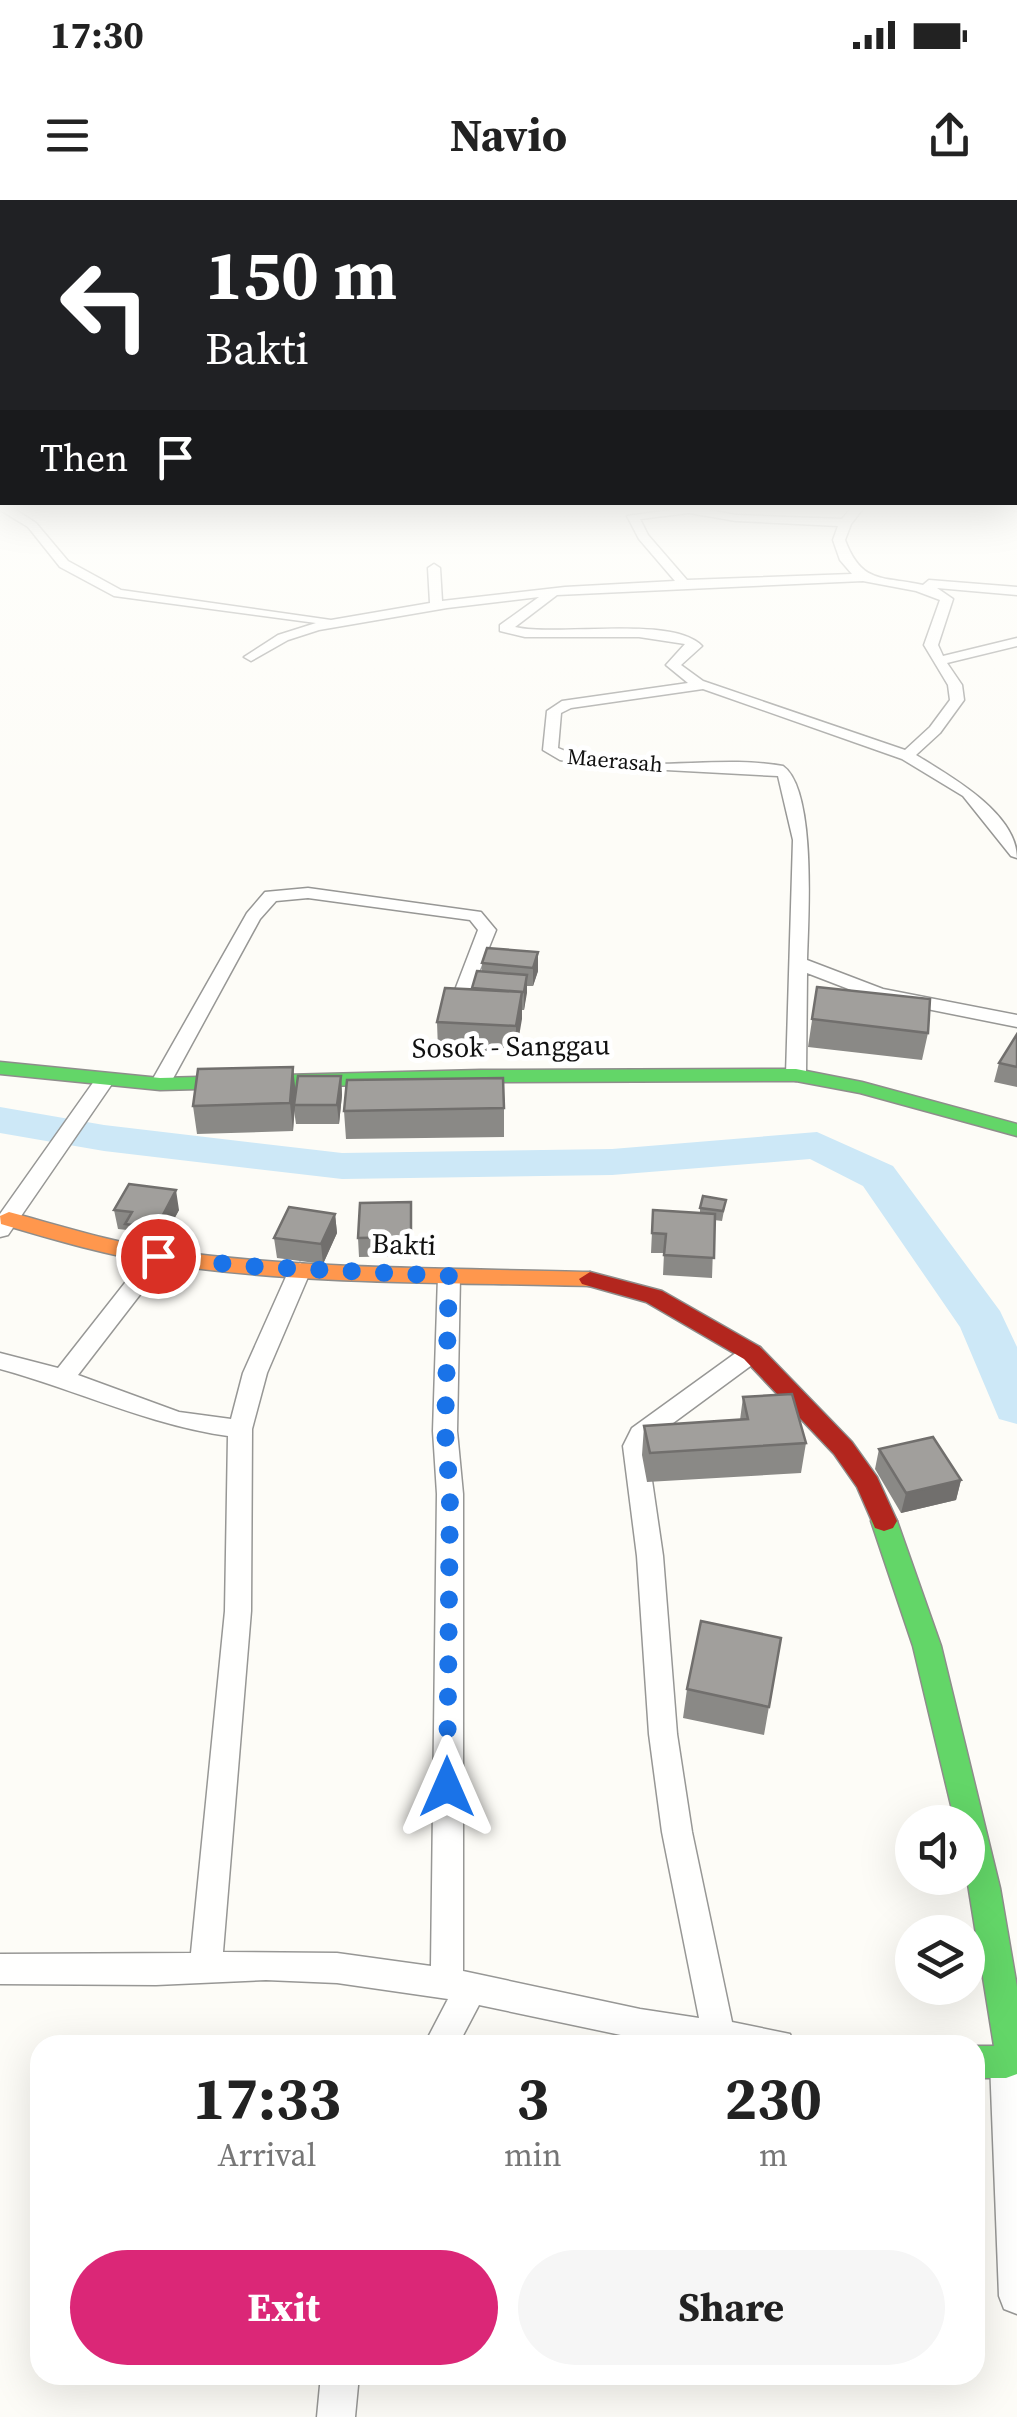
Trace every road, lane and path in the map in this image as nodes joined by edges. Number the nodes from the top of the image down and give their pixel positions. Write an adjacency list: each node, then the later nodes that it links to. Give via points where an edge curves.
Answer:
1 (241, 609): 5 (street)
2 (407, 609): 5 (street)
3 (530, 609): 9 (street, via 505,628 689,641 695,646 674,665)
4 (946, 609): 8 (street, via 931,645)
5 (333, 621): 7 (street, via 273,641)
6 (1017, 642): 8 (street)
7 (252, 657)
8 (938, 661): 10 (street, via 956,685 957,700)
9 (699, 686): 10 (street, Maerasah); 12 (street, Maerasah, via 555,708 550,750 608,762 782,771 800,840)
10 (907, 756): 11 (street, Maerasah, via 968,794)
11 (1017, 854)
12 (798, 962): 14 (street, via 878,994); 16 (street, Maerasah)
13 (459, 1003): 18 (street, via 486,930 475,916 308,893 271,896 253,916)
14 (1017, 1021)
15 (0, 1068): 17 (main road, Sosok - Sanggau)
16 (796, 1075): 18 (main road, Sosok - Sanggau); 19 (main road, Sosok - Sanggau)
17 (104, 1081): 18 (main road, Sosok - Sanggau); 20 (street)
18 (160, 1084)
19 (1017, 1130)
20 (5, 1224): 21 (main road, Bakti)
21 (158, 1256): 22 (main road, Bakti); 26 (street)
22 (300, 1270): 23 (main road, Bakti); 27 (street, via 255,1373)
23 (449, 1276): 24 (main road, Bakti, via 621,1283); 30 (street, via 445,1431)
24 (752, 1353): 33 (street, via 641,1434 635,1446 663,1734); 34 (main road, Bakti, via 860,1472 892,1541 926,1646 986,1888 1012,2055)
25 (0, 1362): 26 (street)
26 (63, 1378): 27 (street, via 178,1420)
27 (240, 1429): 28 (street, via 235,1648)
28 (206, 1966): 29 (street); 30 (street, via 337,1968)
29 (0, 1969)
30 (459, 1986): 31 (street); 32 (street)
31 (443, 2035)
32 (701, 2035)
33 (718, 2035)
34 (990, 2062): 35 (street)
35 (1017, 2296)
36 (339, 2385): 37 (street)
37 (336, 2417)

